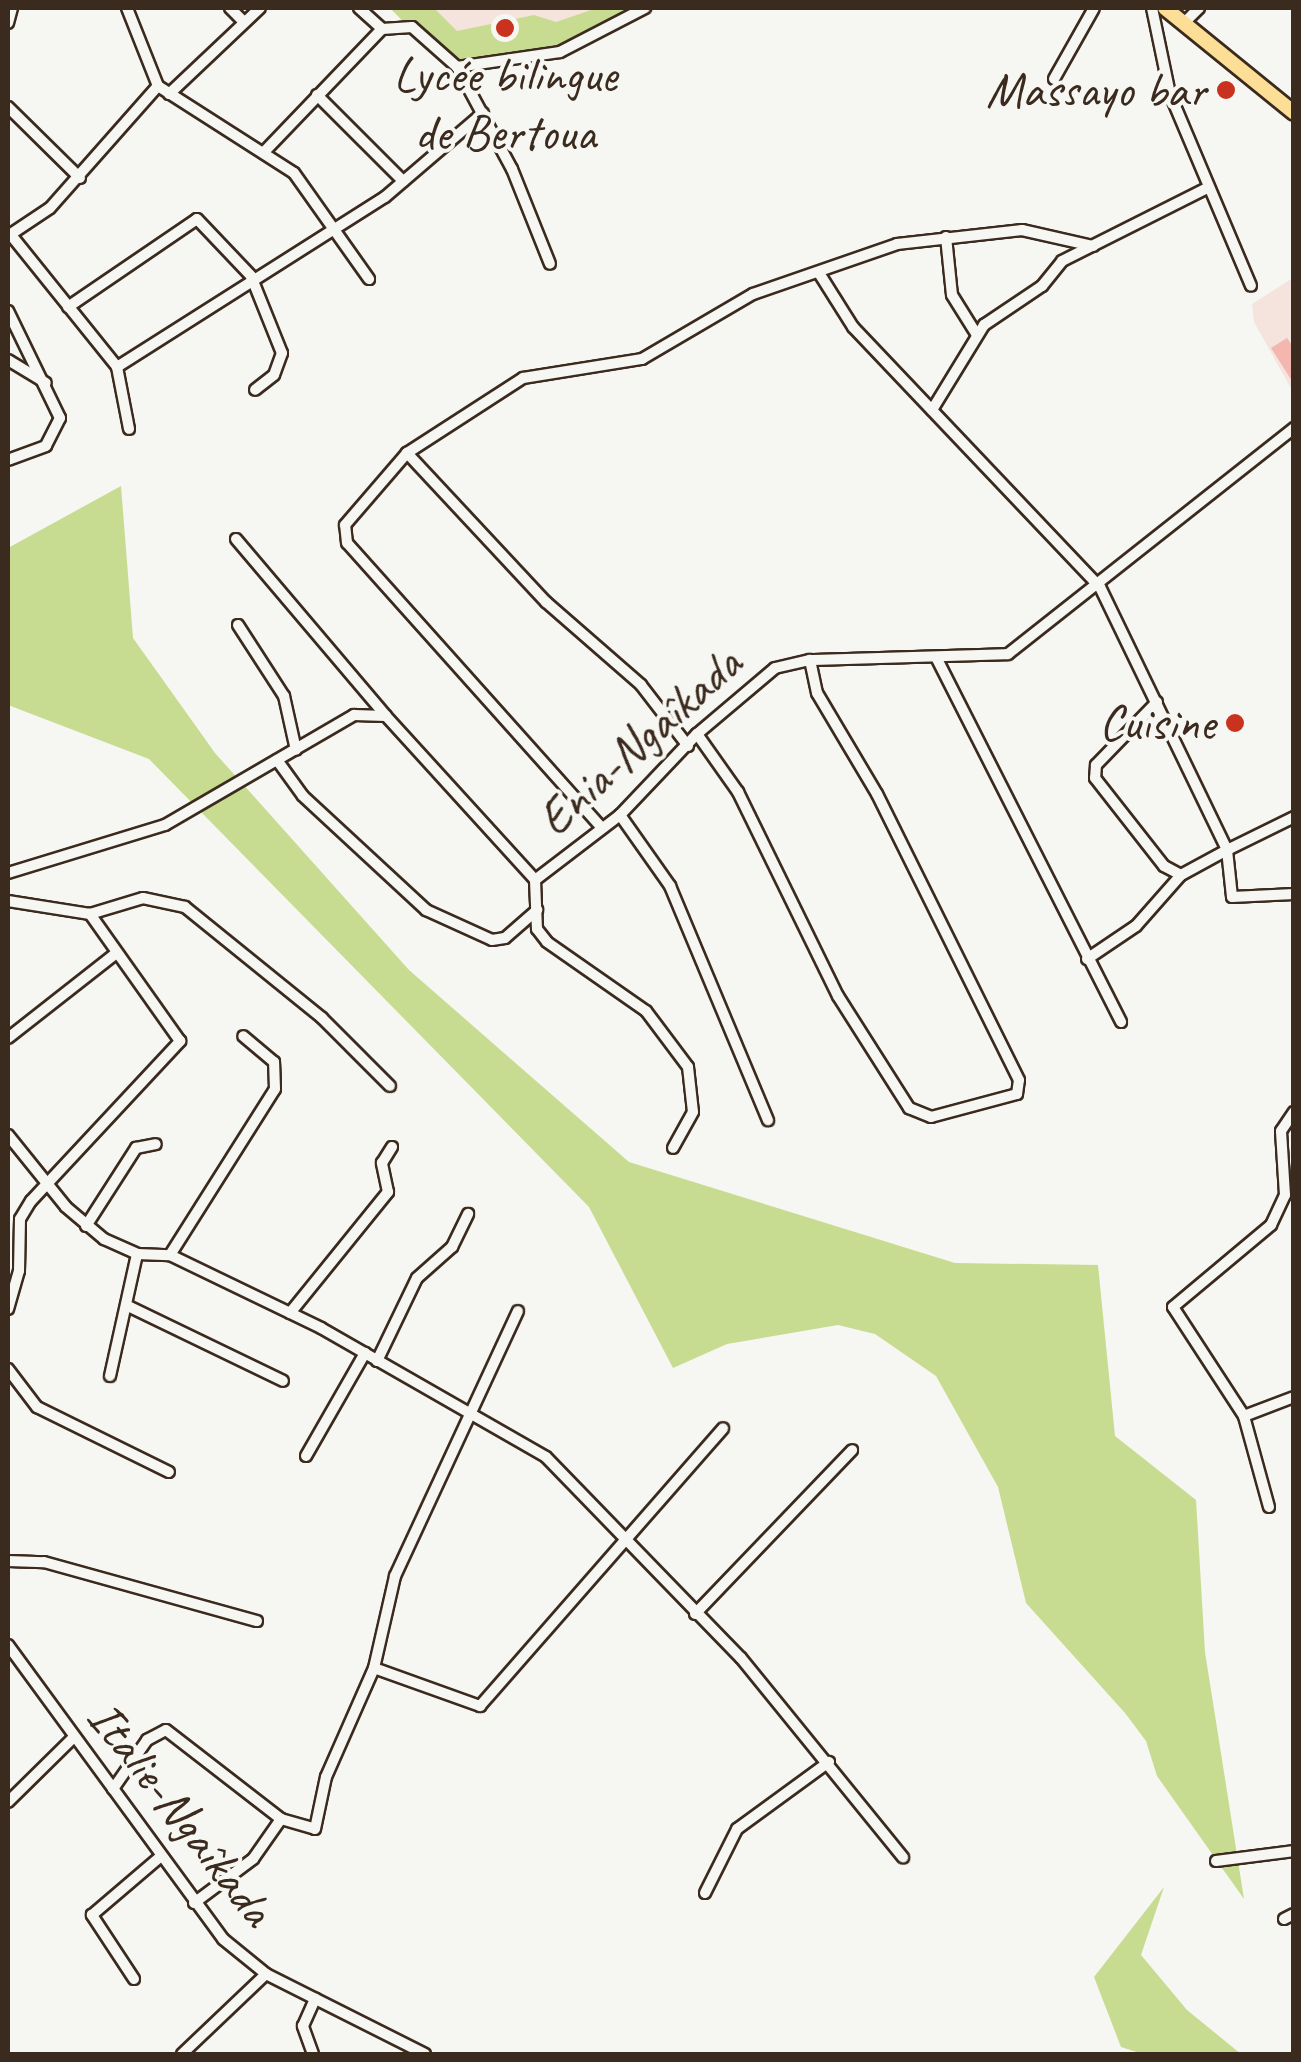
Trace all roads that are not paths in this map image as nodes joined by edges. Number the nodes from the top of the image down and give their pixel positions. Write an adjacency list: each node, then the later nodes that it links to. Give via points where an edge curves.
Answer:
1 (12, 8): 13 (street)
2 (127, 8): 17 (street)
3 (230, 8): 11 (street)
4 (260, 8): 11 (street)
5 (358, 8): 14 (street)
6 (645, 8): 15 (street, via 560,52)
7 (1094, 8): 16 (street)
8 (1152, 8): 26 (street, via 1170,94)
9 (1164, 8): 12 (highway)
10 (1199, 8): 12 (street)
11 (244, 22): 18 (street)
12 (1185, 22): 22 (highway)
13 (8, 24)
14 (382, 29): 15 (street, via 412,28); 19 (street)
15 (457, 66): 21 (street)
16 (1054, 79)
17 (158, 86): 18 (street); 24 (street)
18 (169, 94): 23 (street)
19 (318, 95): 23 (street); 25 (street)
20 (8, 107): 24 (street)
21 (483, 113): 25 (street); 31 (street)
22 (1294, 113)
23 (264, 152): 27 (street, via 294,174)
24 (80, 178): 28 (street)
25 (404, 181): 27 (street)
26 (1207, 188): 30 (street); 35 (street)
27 (337, 226): 33 (street); 34 (street)
28 (9, 236): 36 (street)
29 (946, 237): 30 (street, via 1022,230); 32 (street, via 897,244); 38 (street, via 952,295)
30 (1093, 246): 38 (street, via 1062,261)
31 (550, 264)
32 (819, 273): 43 (street, via 852,328); 46 (street, via 754,294 642,360 523,378)
33 (251, 276): 36 (street, via 205,222 189,220); 40 (street); 42 (street, via 282,353 274,374)
34 (368, 279)
35 (1251, 286)
36 (68, 307): 40 (street)
37 (8, 312): 41 (street)
38 (976, 335): 43 (street)
39 (8, 360): 41 (street)
40 (117, 368): 44 (street)
41 (46, 383): 47 (street, via 60,418 56,438)
42 (254, 390)
43 (932, 410): 49 (street)
44 (129, 428)
45 (1294, 428): 49 (street, Enia-Ngaîkada)
46 (406, 453): 56 (street, via 546,602 641,685); 61 (street, via 346,525 347,543)
47 (8, 459)
48 (236, 539): 54 (street, Enia-Ngaîkada)
49 (1100, 586): 51 (street, Enia-Ngaîkada, via 1008,654); 53 (street)
50 (238, 625): 57 (street, via 284,696)
51 (937, 659): 52 (street, Enia-Ngaîkada); 71 (street)
52 (810, 660): 55 (street, Enia-Ngaîkada, via 775,668); 55 (street, via 817,693 878,794 1019,1080 1017,1094 932,1117 909,1108 838,996 738,792)
53 (1157, 702): 62 (street); 64 (street, via 1096,765 1095,778 1164,866)
54 (386, 716): 57 (street, via 354,716); 65 (street, Enia-Ngaîkada)
55 (697, 734): 56 (street, Enia-Ngaîkada)
56 (688, 746): 59 (street, Enia-Ngaîkada)
57 (296, 750): 58 (street)
58 (278, 760): 63 (street, via 165,825); 68 (street, via 303,796 426,910 492,940 505,938)
59 (620, 815): 61 (street, Enia-Ngaîkada); 77 (street, via 670,886)
60 (1294, 817): 62 (street)
61 (602, 828): 65 (street, Enia-Ngaîkada)
62 (1226, 850): 64 (street); 66 (street, via 1232,897)
63 (8, 874)
64 (1181, 875): 71 (street, via 1136,926)
65 (535, 880): 68 (street)
66 (1294, 894)
67 (8, 900): 69 (street)
68 (538, 910): 81 (street, via 547,942 621,990 676,1044 696,1090)
69 (90, 914): 70 (street); 75 (street, via 143,898 185,907 322,1018)
70 (114, 954): 74 (street); 82 (street, via 180,1040)
71 (1088, 959): 72 (street)
72 (1121, 1022)
73 (243, 1036): 87 (street, via 274,1062 274,1088)
74 (8, 1038)
75 (390, 1086)
76 (1294, 1112): 83 (street, via 1280,1132)
77 (768, 1120)
78 (8, 1135): 82 (street)
79 (156, 1144): 85 (street, via 136,1148)
80 (392, 1147): 91 (street, via 382,1163 388,1192)
81 (673, 1148)
82 (47, 1182): 85 (street); 89 (street, via 20,1219 19,1272)
83 (1289, 1191): 99 (street, via 1271,1225 1173,1307)
84 (468, 1214): 93 (street, via 452,1247 417,1278)
85 (86, 1226): 86 (street)
86 (137, 1254): 87 (street); 88 (street)
87 (170, 1256): 91 (street)
88 (128, 1306): 95 (street); 96 (street)
89 (8, 1309)
90 (518, 1311): 98 (street)
91 (290, 1313): 92 (street)
92 (364, 1353): 93 (street); 102 (street)
93 (377, 1361): 98 (street)
94 (8, 1369): 103 (street, via 37,1407)
95 (110, 1376)
96 (283, 1381)
97 (1294, 1398): 99 (street)
98 (466, 1414): 105 (street, via 546,1457); 110 (street, via 395,1576)
99 (1244, 1416): 104 (street)
100 (723, 1428): 105 (street)
101 (852, 1450): 107 (street)
102 (306, 1456)
103 (169, 1472)
104 (1268, 1508)
105 (625, 1540): 107 (street); 110 (street, via 480,1706)
106 (8, 1561): 108 (street, via 44,1562)
107 (695, 1614): 112 (street)
108 (257, 1621)
109 (8, 1645): 111 (street, Italie-Ngaîkada)
110 (374, 1668): 115 (street, via 326,1778 316,1828)
111 (74, 1737): 113 (street, Italie-Ngaîkada); 114 (street)
112 (829, 1762): 118 (street); 120 (street, via 728,1838)
113 (113, 1789): 115 (street, via 147,1740 166,1730); 117 (street, Italie-Ngaîkada)
114 (8, 1802)
115 (281, 1819): 121 (street, via 254,1860)
116 (1294, 1851): 119 (street)
117 (160, 1857): 121 (street, Italie-Ngaîkada); 123 (street, via 92,1915)
118 (903, 1857)
119 (1216, 1860)
120 (705, 1892)
121 (194, 1903): 122 (street, Italie-Ngaîkada)
122 (266, 1974): 124 (street, Italie-Ngaîkada); 125 (street)
123 (134, 1979)
124 (314, 1998): 126 (street, via 303,2026); 127 (street, Italie-Ngaîkada)
125 (182, 2054)
126 (313, 2054)
127 (425, 2054)

